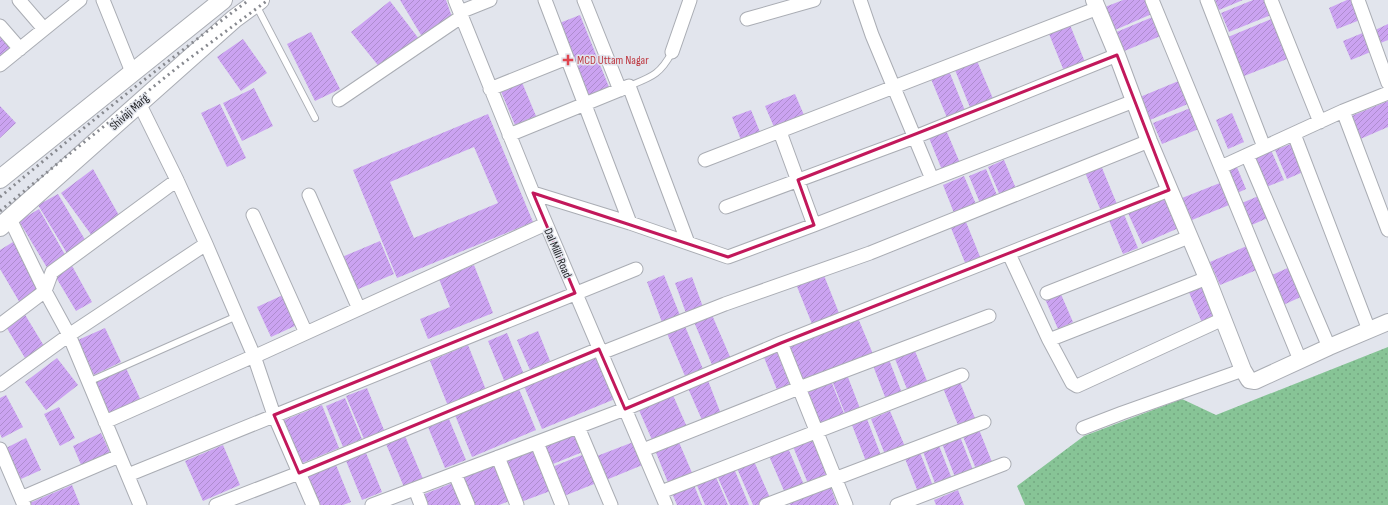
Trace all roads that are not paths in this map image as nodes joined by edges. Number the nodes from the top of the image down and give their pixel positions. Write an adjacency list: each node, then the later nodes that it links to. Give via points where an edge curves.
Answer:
1 (19, 0): 21 (street)
2 (103, 0): 27 (street)
3 (223, 0): 27 (main road)
4 (455, 0): 18 (street, Dal Milli Road)
5 (490, 0): 18 (street)
6 (544, 0): 25 (street)
7 (584, 0): 29 (street)
8 (690, 0): 23 (street)
9 (814, 0): 19 (street)
10 (860, 0): 30 (street)
11 (1152, 0): 48 (street)
12 (1208, 0): 45 (street)
13 (1271, 0): 39 (street)
14 (1358, 0): 28 (street)
15 (256, 1): 35 (main road, Shivaji Marg); 38 (lane)
16 (72, 2): 21 (street)
17 (1096, 4): 24 (street); 30 (street)
18 (461, 15): 31 (street, Dal Milli Road); 33 (street)
19 (747, 19)
20 (0, 26): 22 (street)
21 (44, 29): 22 (street)
22 (20, 49): 26 (street)
23 (672, 52): 29 (lane, via 657,73)
24 (1117, 55): 34 (street); 43 (street)
25 (567, 58): 31 (street); 36 (street)
26 (0, 65)
27 (132, 72): 49 (main road)
28 (1388, 83)
29 (625, 88): 36 (street); 64 (street)
30 (893, 88): 40 (street); 43 (street)
31 (490, 89): 42 (street, Dal Milli Road)
32 (1388, 92): 37 (street)
33 (339, 100)
34 (1134, 101): 44 (street); 52 (street)
35 (139, 103): 50 (street); 58 (main road, Shivaji Marg)
36 (585, 104): 42 (street); 59 (street)
37 (1344, 111): 39 (street); 62 (street)
38 (315, 118)
39 (1320, 122): 41 (street)
40 (780, 132): 47 (street); 51 (street)
41 (1294, 134): 45 (street); 78 (street)
42 (509, 135): 54 (street, Dal Milli Road)
43 (914, 137): 51 (street); 52 (street)
44 (1149, 141): 53 (street); 84 (street, via 870,253)
45 (1264, 147): 46 (street)
46 (1248, 155): 48 (street); 83 (street)
47 (706, 160)
48 (1221, 167): 86 (street)
49 (0, 179)
50 (177, 180): 65 (street); 69 (street, via 52,272)
51 (798, 180): 56 (street); 61 (street)
52 (932, 180): 61 (street)
53 (1170, 190): 63 (street); 66 (street)
54 (533, 193): 59 (street); 60 (street, Dal Milli Road)
55 (309, 195): 72 (street)
56 (726, 207)
57 (253, 215): 79 (street)
58 (5, 223): 69 (street)
59 (630, 224): 64 (street)
60 (543, 225): 70 (street, Dal Milli Road); 72 (street)
61 (814, 225): 64 (street, via 728,257)
62 (1388, 230)
63 (1189, 237): 68 (street); 71 (street)
64 (688, 243)
65 (206, 244): 73 (street); 80 (street)
66 (1009, 254): 81 (street); 82 (street)
67 (636, 269): 70 (street)
68 (1206, 278): 75 (street); 81 (street)
69 (45, 291): 77 (street); 80 (street)
70 (575, 293): 84 (street, Dal Milli Road); 93 (street)
71 (1047, 293)
72 (359, 309): 79 (street)
73 (237, 316): 85 (street); 89 (lane)
74 (989, 316): 91 (street)
75 (1223, 319): 81 (street, via 1077,386 1072,383); 87 (street)
76 (1388, 322): 78 (street)
77 (0, 325)
78 (1369, 330): 83 (street)
79 (306, 333): 85 (street)
80 (69, 335): 89 (street); 90 (street)
81 (1049, 340)
82 (781, 343): 91 (street); 92 (street)
83 (1329, 347): 86 (street)
84 (600, 351): 92 (street, Dal Milli Road); 105 (street)
85 (257, 355): 93 (street); 94 (street)
86 (1300, 360): 87 (street, via 1255,381 1249,380)
87 (1243, 370): 97 (street)
88 (962, 375): 98 (street)
89 (88, 382): 94 (street)
90 (0, 385)
91 (799, 388): 98 (street); 101 (street)
92 (625, 409): 96 (street); 101 (street, Dal Milli Road)
93 (274, 415): 105 (street); 107 (street)
94 (105, 422): 102 (street)
95 (984, 422): 108 (street)
96 (578, 427): 99 (street); 120 (street)
97 (1083, 428)
98 (817, 432): 108 (street); 110 (street)
99 (537, 443): 103 (street); 119 (street)
100 (0, 448): 111 (street)
101 (643, 450): 110 (street, Dal Milli Road)
102 (119, 456): 107 (street); 111 (street)
103 (498, 458): 106 (street); 118 (street)
104 (1004, 464): 124 (street)
105 (299, 473): 113 (street); 114 (street)
106 (455, 474): 109 (street); 117 (street)
107 (128, 475): 112 (street)
108 (836, 478): 122 (street); 123 (street)
109 (414, 489): 115 (street); 116 (street)
110 (661, 492): 121 (street, Dal Milli Road)
111 (23, 501)
112 (140, 505)
113 (216, 505)
114 (313, 505)
115 (372, 505)
116 (421, 505)
117 (468, 505)
118 (517, 505)
119 (562, 505)
120 (611, 505)
121 (666, 505)
122 (766, 505)
123 (846, 505)
124 (897, 505)

